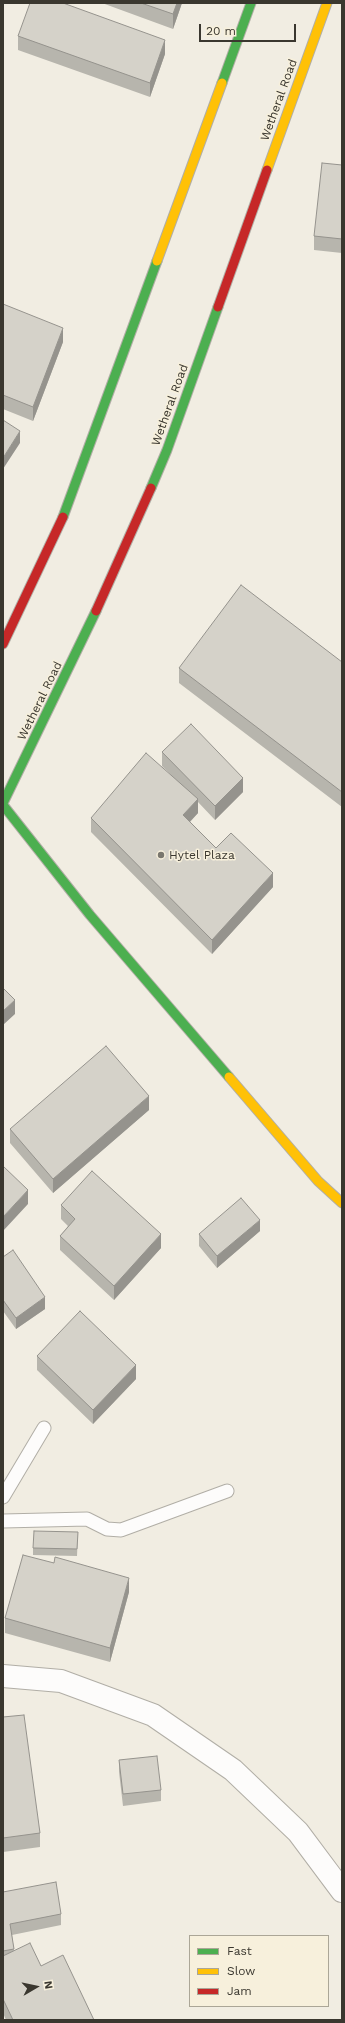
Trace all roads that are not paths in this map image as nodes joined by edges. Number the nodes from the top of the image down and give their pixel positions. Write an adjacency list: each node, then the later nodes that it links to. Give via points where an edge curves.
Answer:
1 (251, 3): 3 (main road, via 68,507)
2 (327, 3): 4 (main road, Wetheral Road, via 167,450 97,610)
3 (3, 644)
4 (3, 804): 5 (main road, via 95,921 318,1181)
5 (342, 1203)
6 (44, 1428): 8 (lane)
7 (227, 1491): 9 (lane, via 122,1530 107,1529 86,1519)
8 (3, 1497)
9 (3, 1521)
10 (3, 1676): 11 (street, via 61,1682 154,1715 233,1770 298,1832)
11 (342, 1891)

